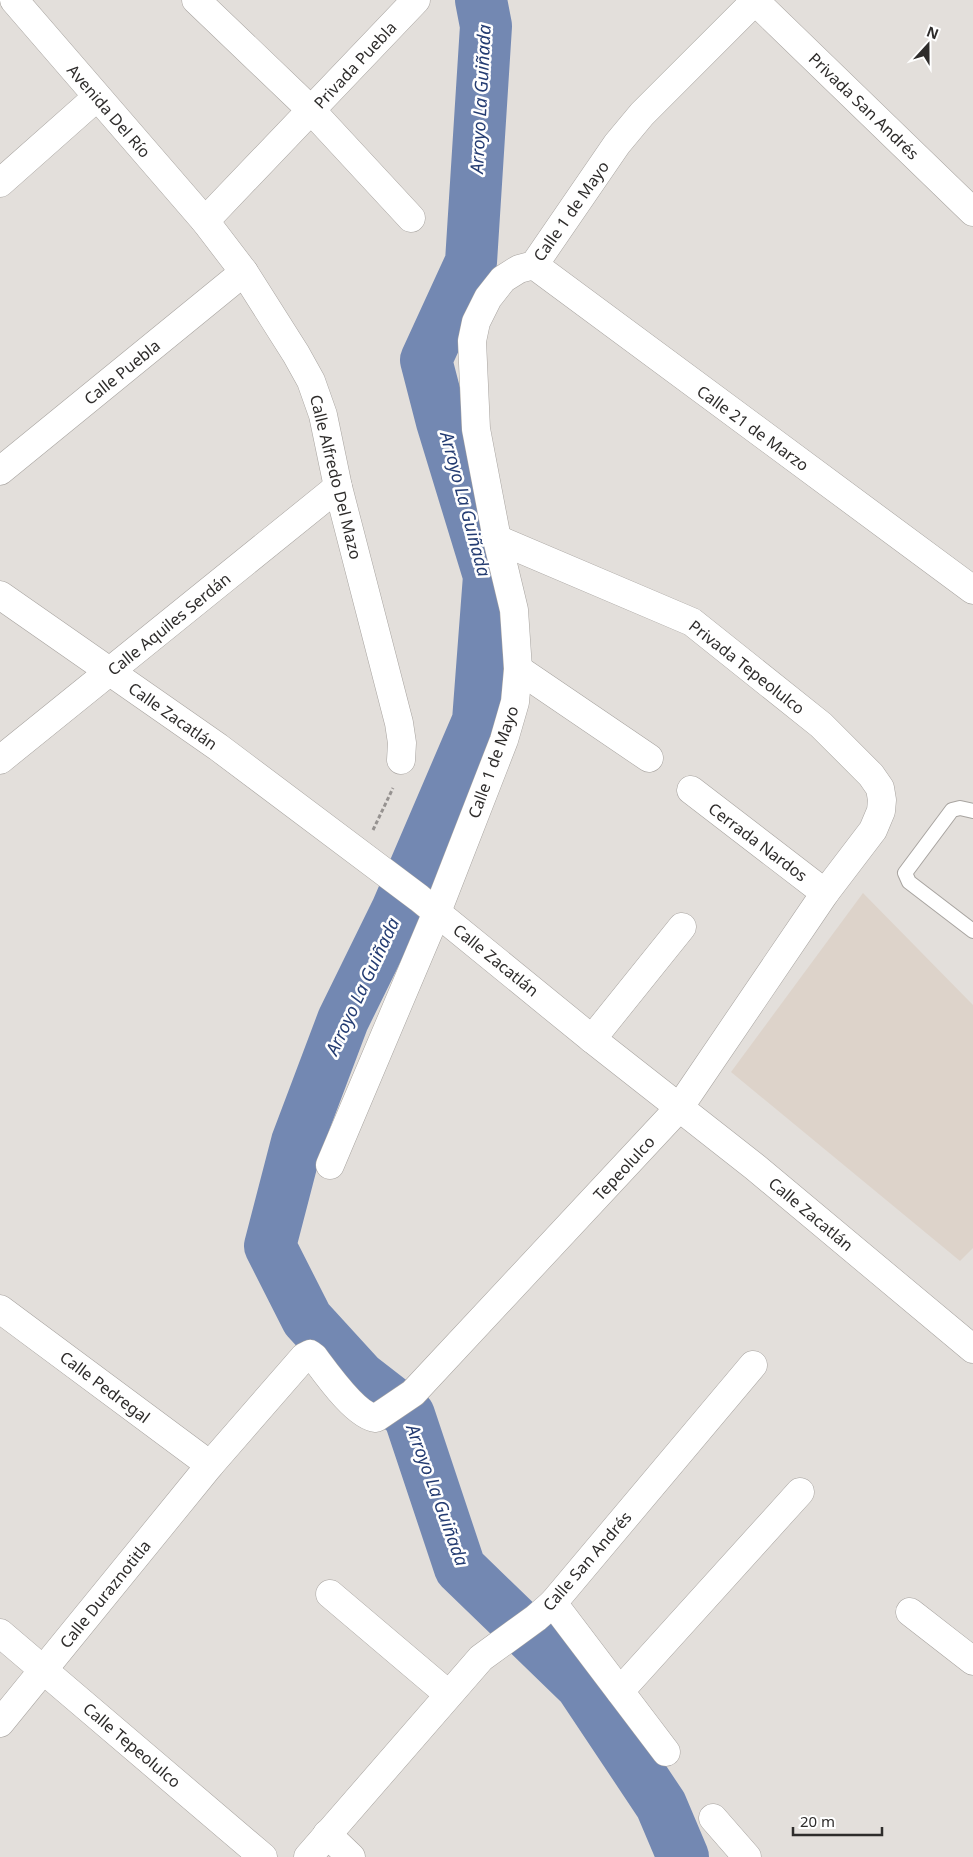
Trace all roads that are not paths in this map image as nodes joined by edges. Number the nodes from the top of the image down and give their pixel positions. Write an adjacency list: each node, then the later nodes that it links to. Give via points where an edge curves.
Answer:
1 (14, 0): 5 (street, Avenida Del Río)
2 (196, 0): 6 (street)
3 (416, 0): 6 (street, Privada Puebla)
4 (755, 0): 8 (street, Privada San Andrés); 11 (street, Calle 1 de Mayo, via 630,129)
5 (97, 97): 7 (street); 10 (street, Avenida Del Río)
6 (311, 110): 9 (street, Privada Puebla); 10 (street)
7 (0, 182)
8 (973, 212)
9 (411, 218)
10 (205, 221): 12 (street, Calle Alfredo Del Mazo)
11 (534, 266): 15 (street, Calle 1 de Mayo, via 518,269 503,279 488,298 476,322 472,340 476,429); 16 (street, Calle 21 de Marzo)
12 (244, 272): 13 (street, Calle Puebla); 14 (street, Calle Alfredo Del Mazo, via 311,381 323,416)
13 (0, 471)
14 (338, 487): 19 (street, Calle Aquiles Serdán); 22 (street, Calle Alfredo Del Mazo, via 399,723)
15 (497, 539): 18 (street, Calle 1 de Mayo, via 514,610); 24 (street, Privada Tepeolulco, via 692,622 821,725 871,775 880,788)
16 (973, 590)
17 (0, 596): 19 (street, Calle Zacatlán)
18 (518, 669): 20 (street); 27 (street, Calle 1 de Mayo, via 515,702 504,740)
19 (110, 672): 21 (street, Calle Aquiles Serdán); 27 (street, Calle Zacatlán, via 295,803)
20 (649, 758)
21 (0, 760)
22 (402, 760)
23 (690, 790): 26 (street, Cerrada Nardos)
24 (882, 800): 26 (street, Tepeolulco, via 873,830)
25 (973, 811): 29 (lane, via 952,810 905,873 910,882)
26 (825, 893): 31 (street, Tepeolulco)
27 (428, 905): 30 (street, Calle Zacatlán); 32 (street, Calle 1 de Mayo)
28 (682, 927): 30 (street)
29 (973, 931)
30 (592, 1039): 31 (street, Calle Zacatlán)
31 (679, 1108): 34 (street, Calle Zacatlán, via 755,1167); 35 (street, Tepeolulco, via 413,1394 376,1418 363,1413 314,1357 310,1354)
32 (330, 1165)
33 (0, 1309): 37 (street, Calle Pedregal)
34 (973, 1349)
35 (304, 1357): 37 (street, Calle Duraznotitla)
36 (753, 1365): 40 (street, Calle San Andrés)
37 (210, 1465): 44 (street, Calle Duraznotitla)
38 (800, 1492): 45 (street)
39 (330, 1594): 46 (street)
40 (545, 1611): 45 (street); 46 (street, Calle San Andrés, via 495,1646)
41 (910, 1612): 43 (street)
42 (0, 1633): 44 (street, Calle Tepeolulco)
43 (973, 1661)
44 (43, 1670): 47 (street, Calle Duraznotitla); 51 (street, Calle Tepeolulco)
45 (620, 1692): 48 (street)
46 (448, 1694): 50 (street, Calle San Andrés)
47 (0, 1723)
48 (666, 1752)
49 (713, 1818): 54 (street)
50 (327, 1834): 52 (street, Calle San Andrés); 53 (street)
51 (263, 1857)
52 (308, 1857)
53 (351, 1857)
54 (747, 1857)

